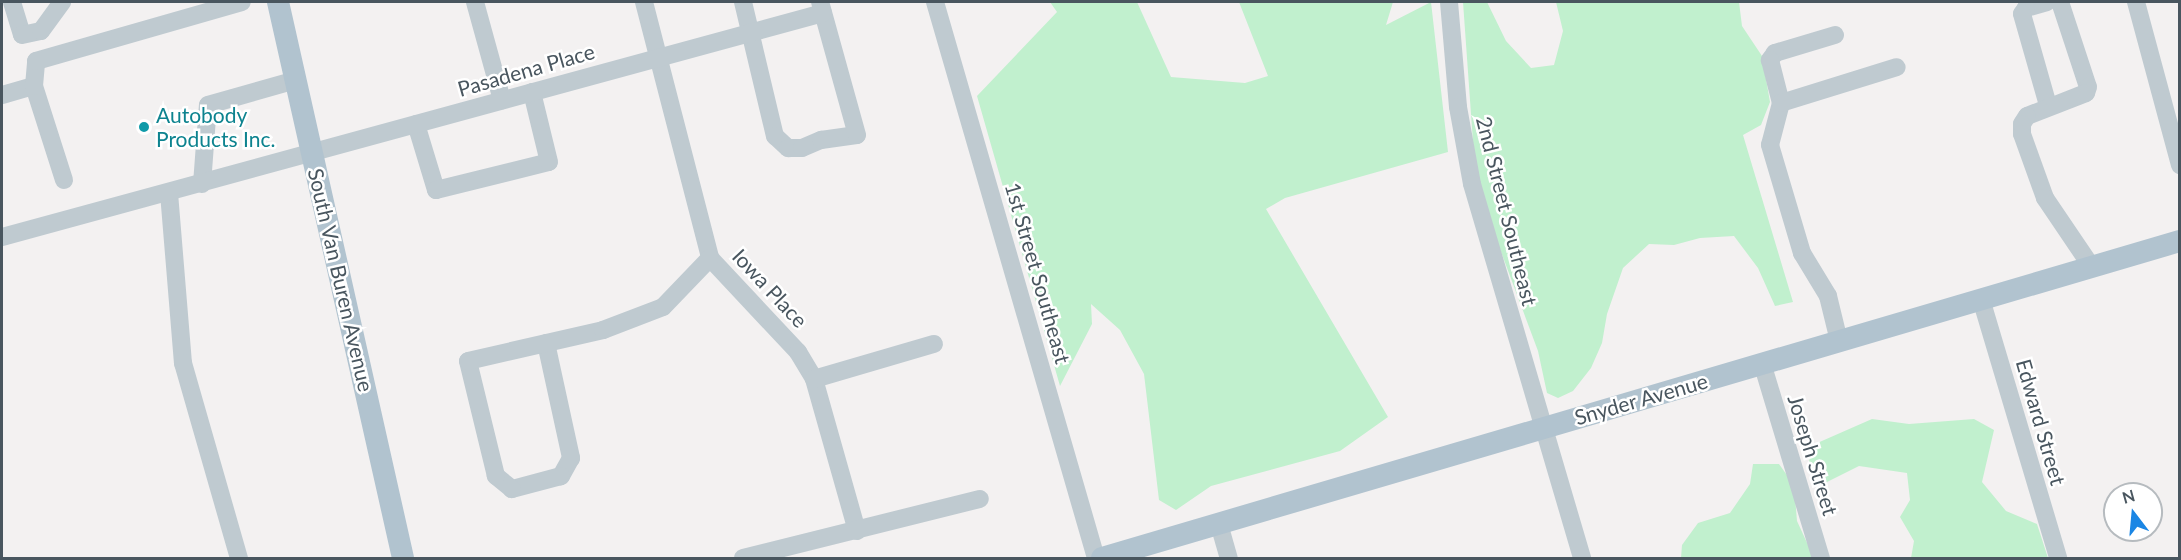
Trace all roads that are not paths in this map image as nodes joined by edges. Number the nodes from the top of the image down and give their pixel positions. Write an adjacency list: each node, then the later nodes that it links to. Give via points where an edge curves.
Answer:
1 (12, 2): 2 (street, via 22,35 41,31)
2 (59, 2)
3 (242, 2): 13 (street)
4 (278, 2): 19 (main road, South Van Buren Avenue)
5 (475, 2): 23 (street)
6 (644, 2): 17 (street, Iowa Place)
7 (743, 2): 15 (street, Pasadena Place)
8 (935, 2): 49 (street, 1st Street Southeast)
9 (1449, 2): 42 (street, 2nd Street Southeast, via 1454,76 1466,153)
10 (2047, 2): 25 (street, via 2026,8 2022,14)
11 (2060, 2): 25 (street, via 2088,87 2086,93)
12 (2136, 2): 28 (street)
13 (220, 4): 20 (street, via 36,61)
14 (821, 7): 15 (street, Pasadena Place); 15 (street, Pasadena Place, via 857,135 821,140 802,148 788,148 781,142 775,136)
15 (751, 31): 17 (street, Pasadena Place)
16 (1835, 35): 24 (street, via 1775,53 1770,60)
17 (658, 56): 21 (street, Pasadena Place); 34 (street, Iowa Place)
18 (1897, 67): 24 (street)
19 (296, 80): 27 (main road, South Van Buren Avenue); 30 (street, via 208,105)
20 (34, 86): 22 (street); 29 (street)
21 (532, 92): 23 (street, Pasadena Place); 26 (street, via 549,162 436,190)
22 (2, 95)
23 (502, 100): 26 (street, Pasadena Place)
24 (1781, 103): 37 (street, via 1770,145 1802,253 1828,296)
25 (2048, 105): 35 (street, via 2027,116 2022,134 2046,198)
26 (417, 124): 27 (street, Pasadena Place)
27 (313, 153): 30 (street, Pasadena Place); 47 (main road, South Van Buren Avenue)
28 (2180, 165)
29 (64, 180)
30 (202, 184): 31 (street, Pasadena Place)
31 (169, 193): 32 (street, Pasadena Place); 46 (street, via 183,363)
32 (2, 237)
33 (2180, 241): 35 (main road, Snyder Avenue)
34 (710, 258): 38 (street, via 663,307 603,330); 41 (street, Iowa Place, via 798,352)
35 (2091, 266): 36 (main road, Snyder Avenue)
36 (1982, 299): 37 (main road, Snyder Avenue); 54 (street, Edward Street)
37 (1839, 341): 40 (main road, Snyder Avenue)
38 (546, 343): 38 (street, via 468,361 496,476 512,489 561,476 571,458)
39 (934, 344): 41 (street)
40 (1762, 363): 42 (main road, Snyder Avenue); 53 (street, Joseph Street)
41 (814, 379): 45 (street, Iowa Place)
42 (1543, 428): 44 (main road, Snyder Avenue); 52 (street, 2nd Street Southeast)
43 (980, 499): 45 (street)
44 (1219, 524): 50 (main road, Snyder Avenue); 51 (street)
45 (857, 531): 48 (street)
46 (238, 558)
47 (404, 558)
48 (743, 558)
49 (1096, 558)
50 (1102, 558)
51 (1229, 558)
52 (1582, 558)
53 (1821, 558)
54 (2058, 558)

